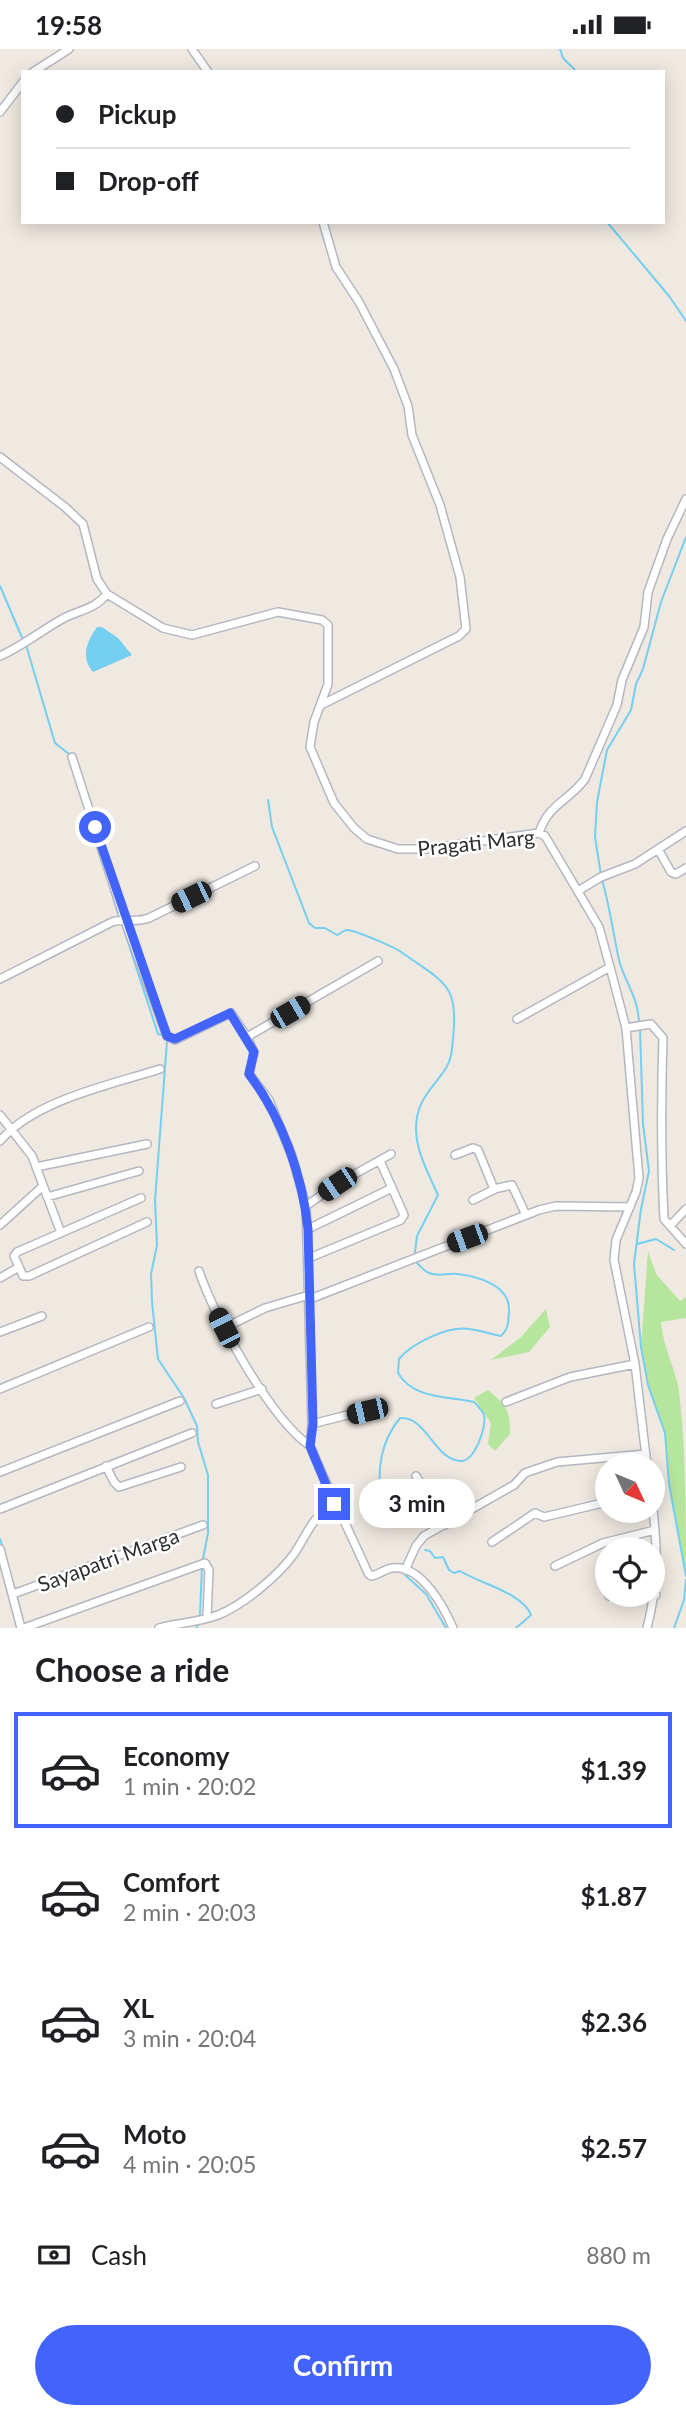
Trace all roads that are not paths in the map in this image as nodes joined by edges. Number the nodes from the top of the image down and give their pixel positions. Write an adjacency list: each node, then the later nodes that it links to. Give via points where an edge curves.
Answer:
1 (69, 49): 3 (street)
2 (192, 49): 4 (street)
3 (36, 70)
4 (207, 70)
5 (21, 85): 6 (street)
6 (0, 112)
7 (324, 224): 12 (street, via 336,267 394,369 408,406 412,435 440,505 460,577 466,629)
8 (0, 457): 10 (street, via 83,524 97,579)
9 (686, 499): 15 (street, via 648,592 644,627 617,705 585,779 548,812)
10 (107, 594): 11 (street, via 100,603); 12 (street, Pragati Marg, via 163,628 184,635 208,633 278,612 322,620 329,628 328,684)
11 (0, 656)
12 (321, 705): 15 (street, Pragati Marg, via 310,747 334,803 367,839 398,849 426,849)
13 (72, 757): 20 (street)
14 (686, 831): 16 (street)
15 (539, 833): 19 (street, Pragati Marg)
16 (658, 849): 18 (street, via 671,872); 19 (street)
17 (255, 866): 20 (street, via 149,918)
18 (686, 868)
19 (578, 891): 22 (street, Pragati Marg, via 599,927)
20 (125, 921): 23 (street, via 112,922); 26 (street, via 167,1036 175,1039 230,1013)
21 (378, 961): 26 (street)
22 (610, 967): 24 (street); 25 (street, Pragati Marg)
23 (0, 979)
24 (517, 1019)
25 (626, 1028): 44 (street, Pragati Marg, via 639,1178); 49 (street, via 651,1024 663,1038 660,1150 664,1219)
26 (247, 1037): 43 (street, via 254,1055 249,1074 269,1100)
27 (160, 1069): 29 (street, via 66,1100)
28 (0, 1115): 29 (street)
29 (10, 1130): 30 (street); 35 (street)
30 (0, 1141)
31 (146, 1144): 35 (street)
32 (391, 1154): 34 (street)
33 (455, 1155): 39 (street, via 478,1150)
34 (380, 1161): 38 (street); 43 (street)
35 (36, 1167): 37 (street)
36 (139, 1171): 40 (street)
37 (43, 1186): 40 (street); 48 (street)
38 (392, 1188): 50 (street); 53 (street, via 404,1215 401,1220)
39 (495, 1189): 42 (street); 46 (street, via 512,1185)
40 (47, 1197): 51 (street)
41 (141, 1198): 51 (street)
42 (473, 1201)
43 (306, 1206): 50 (street)
44 (630, 1207): 46 (street, via 556,1206); 62 (street, Pragati Marg, via 616,1240 614,1260)
45 (686, 1209): 49 (street)
46 (526, 1215): 57 (street)
47 (147, 1222): 54 (street, via 29,1276 23,1276)
48 (0, 1225)
49 (670, 1226): 52 (street)
50 (308, 1229): 53 (street)
51 (61, 1233): 54 (street, via 17,1252 14,1256)
52 (686, 1244)
53 (309, 1258): 57 (street)
54 (19, 1267): 56 (street)
55 (199, 1271): 60 (street)
56 (0, 1278)
57 (309, 1297): 60 (street, via 265,1308); 69 (street)
58 (42, 1316): 61 (street)
59 (149, 1327): 63 (street)
60 (224, 1328): 64 (street)
61 (0, 1332)
62 (635, 1364): 66 (street, via 569,1377); 72 (street, Pragati Marg)
63 (0, 1389)
64 (262, 1389): 67 (street); 71 (street, via 293,1435)
65 (180, 1401): 76 (street)
66 (506, 1402)
67 (216, 1404)
68 (367, 1411): 69 (street)
69 (313, 1424): 71 (street)
70 (192, 1433): 74 (street)
71 (310, 1446): 78 (street)
72 (646, 1453)
73 (595, 1459): 83 (street, via 557,1462 525,1473 514,1485)
74 (106, 1467): 75 (street, via 119,1487); 80 (street)
75 (181, 1467)
76 (0, 1472)
77 (416, 1476): 83 (street)
78 (334, 1504): 89 (street, via 371,1576 392,1568); 92 (street, via 310,1523 293,1555 252,1595)
79 (595, 1505): 86 (street, via 544,1517 535,1513)
80 (0, 1509)
81 (654, 1523): 84 (street)
82 (203, 1525): 90 (street, Sayapatri Marga)
83 (445, 1525): 89 (street, via 420,1540)
84 (655, 1529): 85 (street); 88 (street, via 603,1543)
85 (656, 1537)
86 (492, 1542)
87 (0, 1549): 90 (street)
88 (555, 1566)
89 (405, 1570): 95 (street, via 442,1602)
90 (13, 1594): 93 (street)
91 (653, 1607): 96 (street)
92 (207, 1618): 93 (street, via 209,1570 205,1563); 94 (street)
93 (22, 1628)
94 (162, 1628)
95 (453, 1628)
96 (647, 1628)

